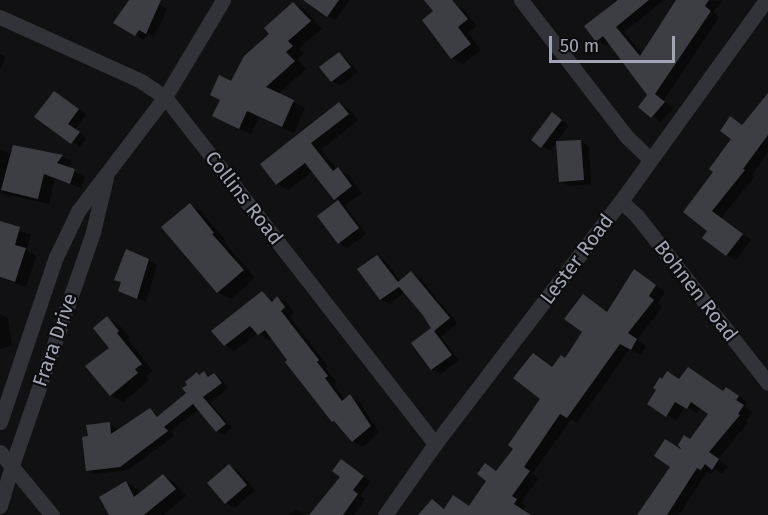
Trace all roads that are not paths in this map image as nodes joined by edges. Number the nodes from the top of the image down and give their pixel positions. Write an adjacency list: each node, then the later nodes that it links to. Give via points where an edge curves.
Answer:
1 (223, 0): 5 (street, Frara Drive)
2 (521, 0): 6 (street, via 627,137)
3 (766, 0): 6 (street, Lester Road)
4 (0, 17): 5 (street, Collins Road, via 141,81)
5 (165, 97): 7 (street, Frara Drive); 11 (street, Collins Road)
6 (650, 159): 8 (street, Lester Road)
7 (108, 172): 10 (street, Frara Drive, via 78,211 56,256); 13 (street, Frara Drive, via 93,232)
8 (621, 201): 9 (street, Bohnen Road, via 637,216); 11 (street, Lester Road)
9 (768, 383)
10 (0, 422)
11 (435, 444): 16 (street, Lester Road)
12 (0, 452): 13 (street)
13 (12, 465): 14 (street, Frara Drive); 15 (street)
14 (0, 506)
15 (52, 515)
16 (385, 515)

